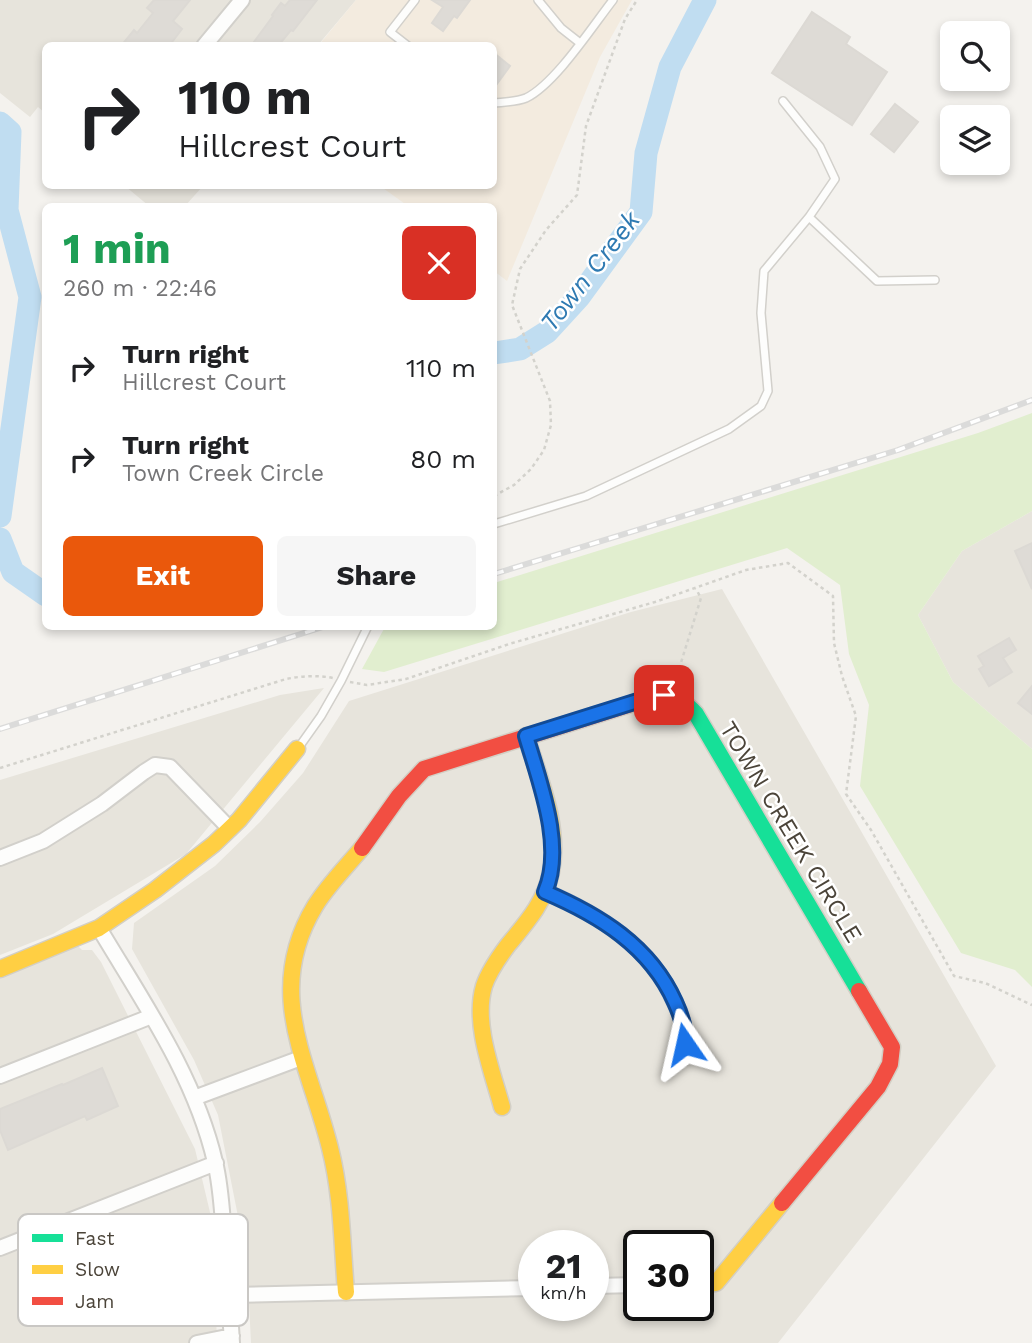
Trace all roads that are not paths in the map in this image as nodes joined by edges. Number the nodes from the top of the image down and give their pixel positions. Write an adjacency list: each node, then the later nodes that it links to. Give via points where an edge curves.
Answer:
1 (242, 0): 5 (street)
2 (415, 0): 6 (lane, via 390,32)
3 (538, 0): 7 (lane)
4 (613, 0): 7 (lane)
5 (207, 42)
6 (403, 42)
7 (580, 43): 9 (lane, via 541,88 525,98)
8 (783, 100): 10 (lane, via 820,147 835,179)
9 (497, 103)
10 (809, 217): 11 (lane, via 877,281); 12 (lane, via 764,271 761,313 768,391 761,406 729,429 586,496)
11 (935, 280)
12 (497, 523)
13 (366, 630): 15 (lane, via 321,716)
14 (526, 736): 18 (street, via 551,827 552,858); 23 (street, via 418,774 322,895 300,936 290,976 292,1019); 32 (street, TOWN CREEK CIRCLE, via 657,695 681,699 695,715 891,1047 890,1064 878,1087)
15 (297, 749): 16 (street)
16 (230, 829): 17 (street, via 170,767 155,765 43,841); 19 (street)
17 (0, 858)
18 (545, 892): 22 (street, via 606,923 650,961 670,992 684,1027 685,1044); 26 (street, via 483,989 485,1040)
19 (99, 928): 20 (street); 21 (street)
20 (0, 968)
21 (152, 1016): 24 (street); 25 (street)
22 (679, 1057)
23 (301, 1058): 25 (street); 34 (street, via 331,1153)
24 (0, 1076)
25 (194, 1098): 27 (street)
26 (502, 1107)
27 (216, 1163): 28 (street); 29 (street)
28 (86, 1214)
29 (222, 1214)
30 (18, 1241): 31 (street)
31 (0, 1248)
32 (714, 1283)
33 (518, 1288): 34 (street)
34 (346, 1292): 35 (street)
35 (248, 1295)
36 (232, 1339): 37 (street)
37 (197, 1343)

